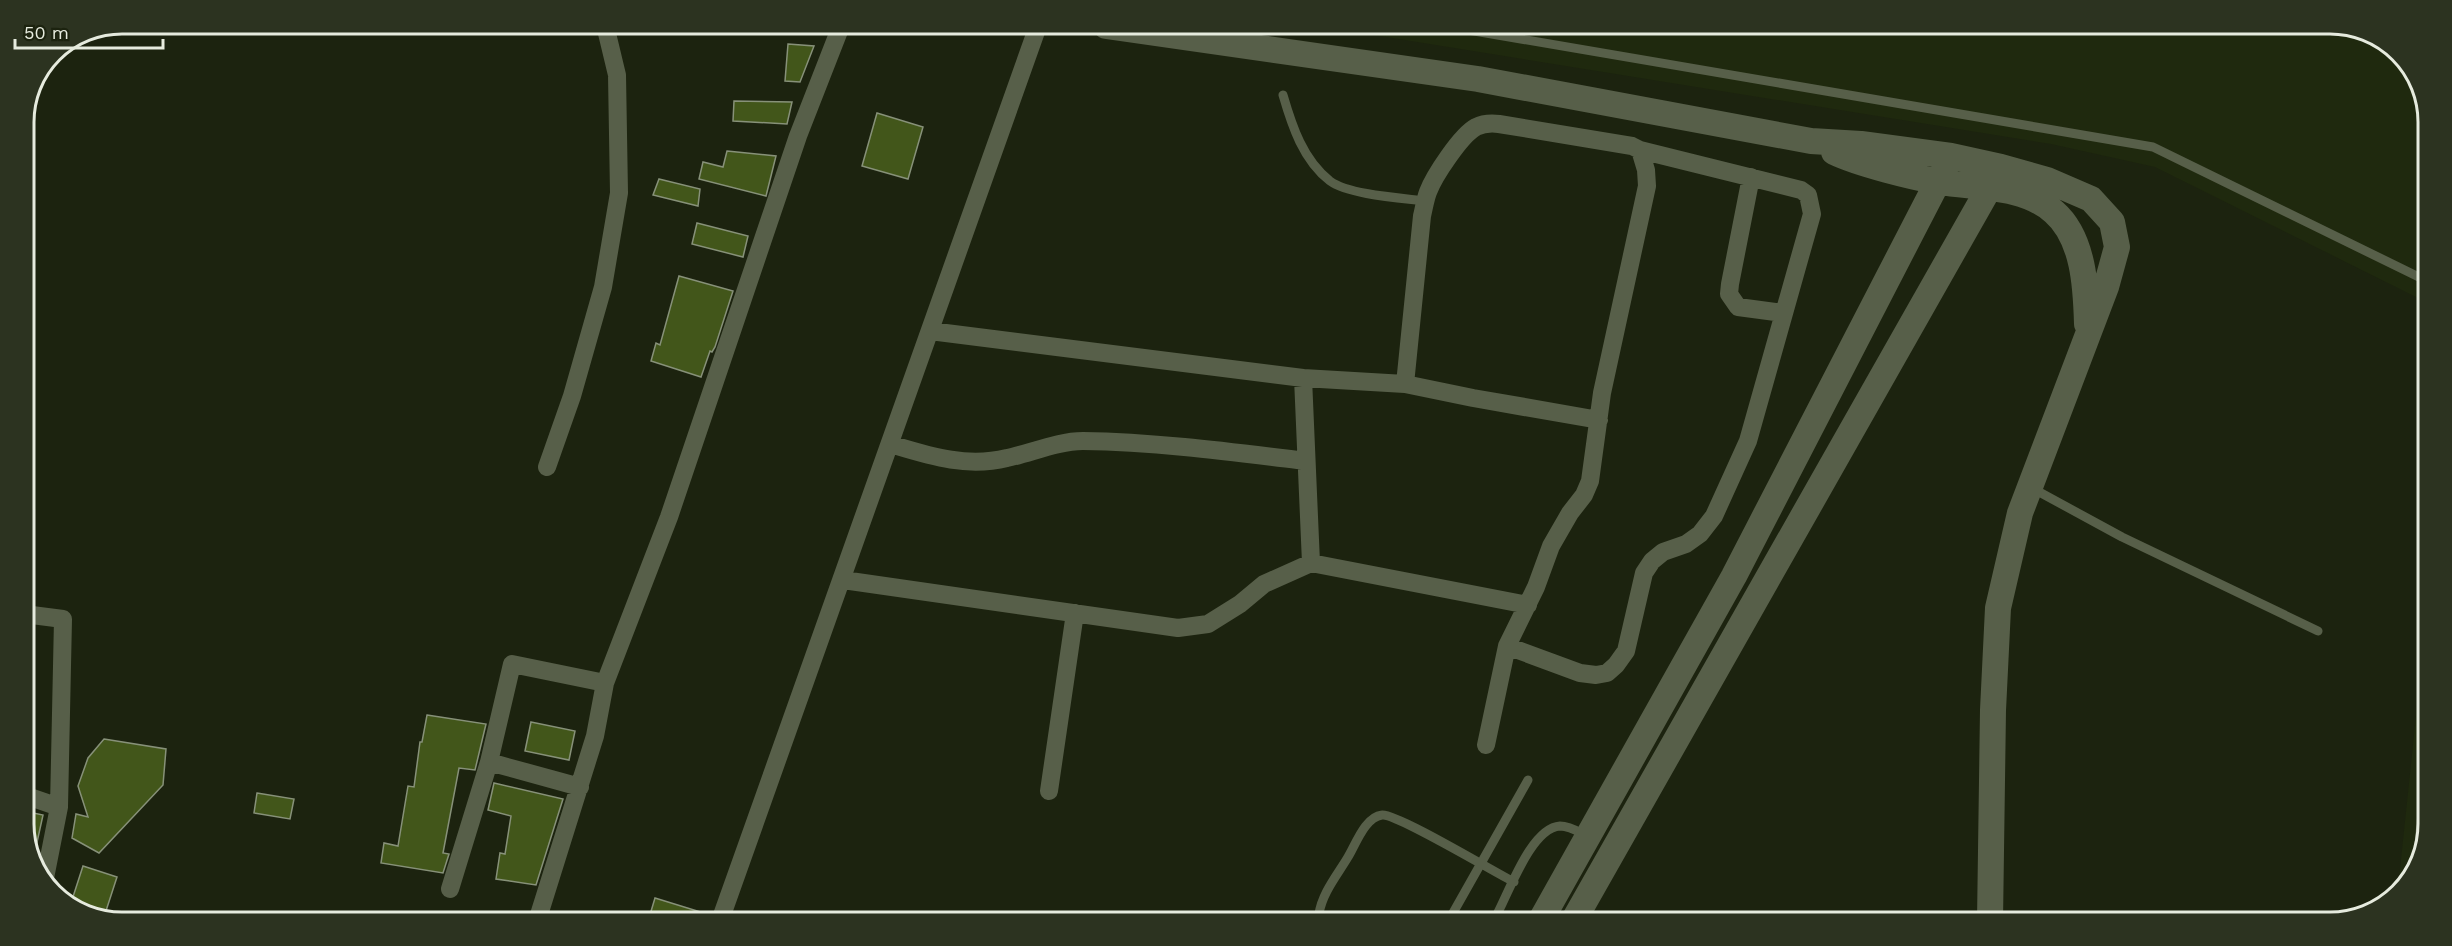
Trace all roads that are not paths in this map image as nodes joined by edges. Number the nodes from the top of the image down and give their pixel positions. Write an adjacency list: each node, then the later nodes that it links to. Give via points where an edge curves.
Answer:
1 (607, 34): 23 (street, via 617,75 619,193 603,287)
2 (838, 34): 32 (street, via 798,136 669,517)
3 (1035, 34): 16 (street)
4 (1162, 34): 7 (street, via 1479,79)
5 (1492, 34): 14 (lane, via 2153,147)
6 (1283, 95): 13 (lane, via 1294,130 1310,160 1331,182 1370,195)
7 (1811, 141): 9 (street); 12 (street, via 1843,156)
8 (1640, 150): 10 (street); 13 (street, via 1487,123 1468,133 1439,172); 20 (street, via 1647,186)
9 (1951, 156): 11 (street); 12 (street)
10 (1751, 177): 15 (street, via 1729,294 1738,307); 15 (street, via 1801,190 1812,204)
11 (1995, 178): 12 (street); 17 (street, via 2017,193 2040,201 2056,213 2068,231 2086,281); 17 (street, via 2047,180 2091,199 2112,222 2117,247); 51 (street)
12 (1938, 182): 40 (street, via 1734,576)
13 (1426, 201): 19 (street)
14 (2417, 276)
15 (1783, 314): 31 (street, via 1748,441 1714,516 1700,534 1664,552 1644,573 1626,651 1616,665 1596,675 1580,673)
16 (930, 331): 18 (street); 21 (street)
17 (2087, 336): 24 (street)
18 (1303, 378): 19 (street); 22 (street)
19 (1406, 384): 20 (street)
20 (1599, 420): 27 (street, via 1590,481 1551,546)
21 (890, 444): 22 (street, via 938,459 973,464 1080,441); 26 (street)
22 (1306, 461): 25 (street)
23 (547, 467)
24 (2030, 487): 30 (lane, via 2122,537); 52 (street, via 2020,513 1998,608)
25 (1311, 563): 27 (street); 28 (street, via 1264,584 1208,624 1178,628)
26 (843, 580): 28 (street); 46 (street)
27 (1528, 605): 31 (street)
28 (1075, 613): 37 (street)
29 (35, 615): 39 (street, via 63,619)
30 (2318, 631)
31 (1507, 646): 33 (street)
32 (605, 683): 34 (street, via 512,664); 36 (street)
33 (1486, 745)
34 (489, 762): 36 (street); 44 (street)
35 (1528, 780): 41 (lane)
36 (580, 787): 45 (street)
37 (1049, 791)
38 (35, 799): 39 (street)
39 (59, 807): 42 (street)
40 (1588, 836): 43 (lane, via 1567,826 1544,833 1533,844); 50 (street)
41 (1481, 865): 43 (lane); 47 (lane, via 1410,824 1382,815 1369,823); 48 (lane)
42 (47, 869)
43 (1514, 882): 49 (lane)
44 (450, 889)
45 (540, 912)
46 (723, 912)
47 (1320, 912)
48 (1454, 912)
49 (1498, 912)
50 (1545, 912)
51 (1579, 912)
52 (1990, 912)

